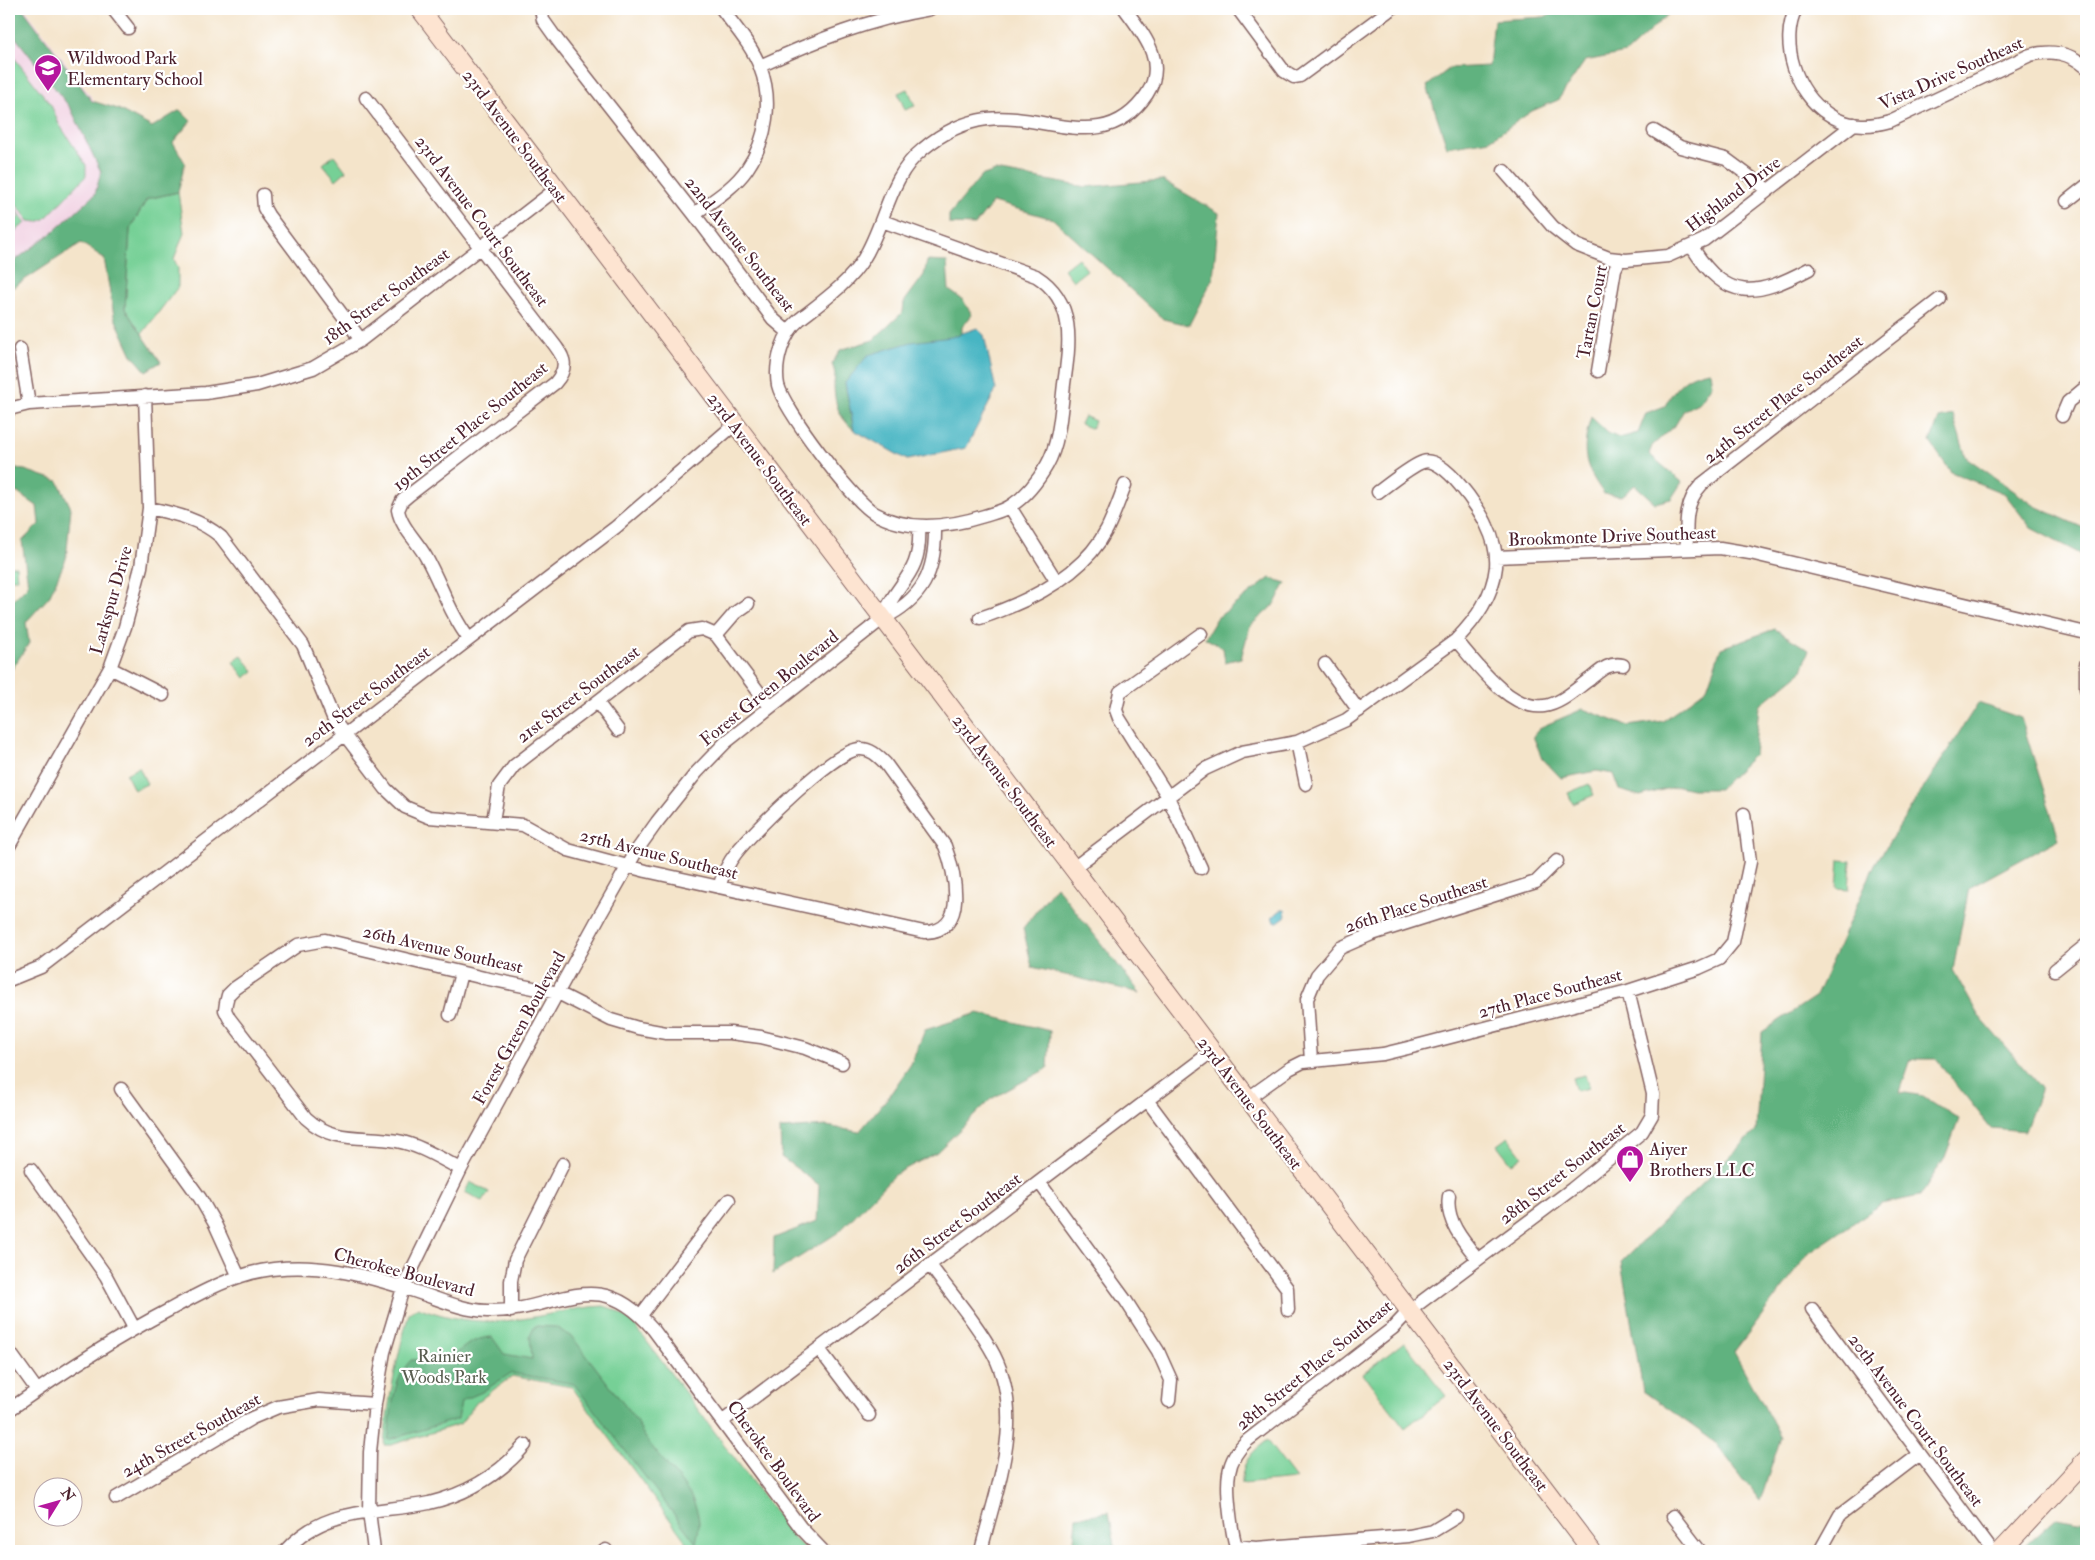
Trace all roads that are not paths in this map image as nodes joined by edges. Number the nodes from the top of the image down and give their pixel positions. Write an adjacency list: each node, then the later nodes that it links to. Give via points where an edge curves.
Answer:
1 (113, 9): 11 (street)
2 (420, 9): 19 (street, 23rd Avenue Southeast)
3 (541, 9): 23 (street, 22nd Avenue Southeast, via 544,20 558,41)
4 (722, 9): 12 (street)
5 (930, 9): 10 (street)
6 (1125, 9): 24 (street, via 1150,43 1155,60 1151,88 1122,119 1105,127 1074,128 1003,118 973,121 960,126 929,144 902,171 888,198)
7 (1238, 9): 8 (street, via 1284,71 1294,77 1300,76)
8 (1391, 9)
9 (1796, 9): 15 (street, Vista Drive Southeast, via 1788,36 1797,73 1820,108 1828,115)
10 (896, 12): 12 (street)
11 (128, 28)
12 (760, 66): 23 (street, via 768,104 756,150 741,175)
13 (2086, 67): 15 (street, Vista Drive Southeast, via 2075,59 2045,51 2030,55 1890,121 1876,125)
14 (366, 98): 26 (street, 23rd Avenue Court Southeast)
15 (1854, 124): 20 (street, Highland Drive)
16 (1654, 131): 20 (street, via 1680,148 1731,161)
17 (1504, 171): 27 (street, Highland Drive, via 1536,210 1564,236 1586,250)
18 (2086, 186): 22 (street)
19 (556, 190): 26 (street, 18th Street Southeast); 40 (street, 23rd Avenue Southeast)
20 (1768, 190): 25 (street, Highland Drive)
21 (264, 195): 31 (street, via 264,208 268,215)
22 (2066, 201)
23 (694, 214): 30 (street, 22nd Avenue Southeast, via 773,319)
24 (882, 221): 30 (street, via 863,260 849,279); 43 (street, via 1029,273 1045,282 1065,310 1069,348 1055,440 1046,467)
25 (1692, 247): 27 (street, Highland Drive, via 1668,256); 28 (street, via 1715,277 1736,288 1768,288)
26 (480, 248): 31 (street, 18th Street Southeast); 33 (street, 23rd Avenue Court Southeast, via 560,353)
27 (1620, 259): 34 (street, Tartan Court, via 1615,269)
28 (1809, 269)
29 (1940, 299): 47 (street, 24th Street Place Southeast, via 1702,484 1692,497 1686,516)
30 (788, 332): 45 (street, 22nd Avenue Southeast, via 778,373 786,404 864,506 889,520)
31 (362, 340): 36 (street, 18th Street Southeast, via 313,368 265,383 206,393)
32 (20, 349): 37 (street)
33 (565, 369): 56 (street, 19th Street Place Southeast, via 555,383 409,495 398,510 402,523 431,566 453,616)
34 (1598, 371)
35 (2086, 387): 39 (street, via 2068,402)
36 (145, 396): 37 (street, 18th Street Southeast); 44 (street, Larkspur Drive)
37 (29, 404): 38 (street, 18th Street Southeast)
38 (9, 409)
39 (2062, 416)
40 (734, 425): 52 (street, 23rd Avenue Southeast); 56 (street, 20th Street Southeast, via 616,527)
41 (1125, 486): 49 (street, via 1102,537 1081,563)
42 (1378, 492): 48 (street, via 1422,462 1434,461 1446,468 1479,512 1487,525)
43 (1010, 507): 46 (street, 22nd Avenue Southeast, via 986,516); 49 (street)
44 (149, 508): 61 (street, Larkspur Drive, via 141,567); 68 (street, 25th Avenue Southeast, via 187,517 221,537 303,645 329,711)
45 (919, 526): 46 (street, 22nd Avenue Southeast); 52 (street, via 915,565 889,600)
46 (935, 526): 52 (street, Forest Green Boulevard, via 935,545 925,581 902,609)
47 (1687, 549): 48 (street, Brookmonte Drive Southeast); 53 (street, Brookmonte Drive Southeast, via 1720,548 1750,553)
48 (1496, 557): 57 (street, Brookmonte Drive Southeast, via 1494,579 1486,601)
49 (1057, 582): 51 (street, via 1007,609)
50 (748, 604): 55 (street, via 735,613)
51 (980, 618)
52 (882, 619): 65 (street, Forest Green Boulevard); 78 (street, 23rd Avenue Southeast)
53 (2086, 633)
54 (1201, 634): 71 (street, via 1131,683 1120,692 1116,702 1119,718)
55 (716, 635): 64 (street, 21st Street Southeast, via 702,629 689,631); 65 (street)
56 (469, 640): 68 (street, 20th Street Southeast)
57 (1456, 640): 60 (street, via 1498,687 1532,706 1551,705 1608,665); 66 (street, Brookmonte Drive Southeast)
58 (1325, 664): 66 (street)
59 (2086, 664): 62 (street)
60 (1623, 665)
61 (110, 668): 63 (street); 74 (street, Larkspur Drive)
62 (2086, 689)
63 (163, 695)
64 (597, 702): 67 (street); 73 (street, 21st Street Southeast, via 508,772 499,786)
65 (770, 707): 76 (street, Forest Green Boulevard, via 726,742 697,772)
66 (1359, 711): 69 (street, Brookmonte Drive Southeast)
67 (618, 730)
68 (345, 734): 73 (street, 25th Avenue Southeast, via 386,789 405,807 429,817); 83 (street, 20th Street Southeast, via 41,967)
69 (1297, 742): 70 (street); 71 (street, Brookmonte Drive Southeast, via 1231,756 1205,769)
70 (1306, 784)
71 (1167, 796): 77 (street); 78 (street, Brookmonte Drive Southeast)
72 (1744, 814): 84 (street, 27th Place Southeast, via 1750,862 1737,929 1730,948 1713,963)
73 (493, 821): 76 (street, 25th Avenue Southeast, via 523,824 568,850)
74 (9, 846)
75 (1557, 861): 88 (street, 26th Place Southeast, via 1536,882 1372,934 1340,948 1317,976 1307,999)
76 (628, 865): 79 (street, 25th Avenue Southeast); 85 (street, Forest Green Boulevard)
77 (1200, 868)
78 (1072, 869): 87 (street, 23rd Avenue Southeast)
79 (719, 887): 79 (street, 25th Avenue Southeast, via 735,854 780,806 842,756 859,749 868,750 885,763 944,846 949,858 955,904 952,918 946,926 938,931 924,932)
80 (2086, 945): 81 (street)
81 (2055, 970)
82 (461, 972): 85 (street, 26th Avenue Southeast); 86 (street); 94 (street, 26th Avenue Southeast, via 319,940 298,945 254,973 228,995 225,1010 315,1126 336,1136 398,1141 415,1146)
83 (9, 980)
84 (1628, 991): 88 (street, 27th Place Southeast, via 1383,1054); 99 (street, 28th Street Southeast, via 1653,1094 1653,1108 1647,1124 1636,1139)
85 (558, 993): 89 (street, 26th Avenue Southeast, via 612,1020 638,1028 666,1033 730,1033 761,1037); 94 (street, Forest Green Boulevard)
86 (450, 1015)
87 (1211, 1052): 91 (street, 23rd Avenue Southeast); 92 (street, 26th Street Southeast)
88 (1311, 1061): 91 (street, 27th Place Southeast, via 1289,1069)
89 (842, 1062)
90 (121, 1089): 101 (street, via 200,1198)
91 (1247, 1099): 106 (street, 23rd Avenue Southeast)
92 (1147, 1100): 96 (street, 26th Street Southeast); 104 (street, via 1286,1288)
93 (563, 1164): 105 (street, via 514,1260)
94 (461, 1169): 102 (street, Forest Green Boulevard)
95 (31, 1170): 108 (street, via 106,1276)
96 (1039, 1182): 100 (street, 26th Street Southeast); 112 (street, via 1126,1300 1158,1351 1171,1380)
97 (1449, 1196): 99 (street, via 1447,1207 1452,1223)
98 (729, 1200): 107 (street)
99 (1478, 1259): 106 (street, 28th Street Southeast)
100 (930, 1265): 109 (street, 26th Street Southeast); 127 (street, via 993,1354 1008,1397 1007,1443)
101 (239, 1277): 102 (street, Cherokee Boulevard, via 286,1268 321,1268); 108 (street, Cherokee Boulevard, via 210,1288)
102 (403, 1288): 105 (street, Cherokee Boulevard, via 458,1307); 113 (street, Forest Green Boulevard, via 384,1352)
103 (1812, 1309): 118 (street, 20th Avenue Court Southeast)
104 (1288, 1310)
105 (511, 1311): 107 (street, Cherokee Boulevard, via 588,1293 607,1294)
106 (1409, 1311): 123 (street, 28th Street Place Southeast, via 1393,1328 1248,1440 1236,1453 1228,1473 1236,1546 1256,1548 1409,1536 1433,1531); 128 (street, 23rd Avenue Southeast)
107 (641, 1315): 116 (street, Cherokee Boulevard)
108 (134, 1328): 111 (street, Cherokee Boulevard)
109 (819, 1349): 115 (street); 116 (street, 26th Street Southeast)
110 (9, 1352): 111 (street)
111 (37, 1390): 114 (street, Cherokee Boulevard)
112 (1169, 1401)
113 (374, 1404): 120 (street, 24th Street Southeast, via 318,1400 278,1407 252,1418); 121 (street, Forest Green Boulevard)
114 (9, 1410)
115 (869, 1414)
116 (723, 1421): 126 (street, Cherokee Boulevard, via 801,1528)
117 (525, 1445): 121 (street, via 495,1475 462,1492 429,1503)
118 (1920, 1454): 130 (street, via 1840,1515); 131 (street, 20th Avenue Court Southeast)
119 (2086, 1460): 132 (street)
120 (116, 1498)
121 (369, 1511): 124 (street, via 324,1522); 125 (street, Forest Green Boulevard)
122 (1673, 1516): 129 (street)
123 (1456, 1517)
124 (284, 1551)
125 (374, 1551)
126 (823, 1551)
127 (981, 1551)
128 (1592, 1551)
129 (1700, 1551)
130 (1820, 1551)
131 (1992, 1551)
132 (2001, 1551)

